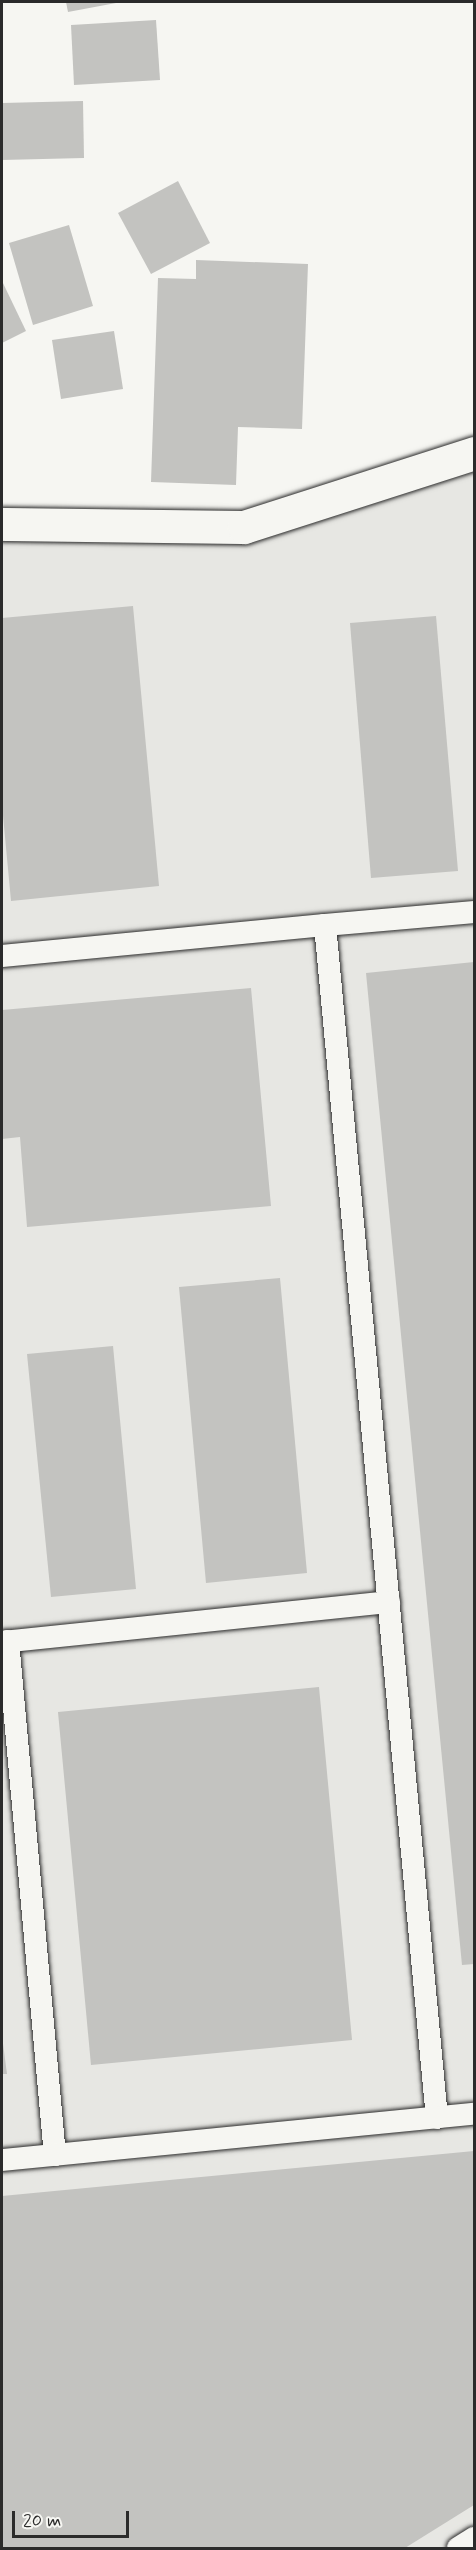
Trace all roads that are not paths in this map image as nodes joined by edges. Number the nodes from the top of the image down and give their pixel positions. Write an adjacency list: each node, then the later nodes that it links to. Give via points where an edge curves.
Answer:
1 (474, 453): 2 (street, via 244,527)
2 (2, 525)
3 (474, 912): 4 (lane)
4 (325, 925): 5 (lane); 6 (lane)
5 (2, 956)
6 (389, 1602): 7 (lane); 9 (lane)
7 (5, 1641): 10 (lane)
8 (474, 2114): 9 (lane)
9 (437, 2118): 10 (lane)
10 (55, 2155): 11 (lane)
11 (2, 2160)
12 (474, 2538): 13 (lane)
13 (458, 2548)

